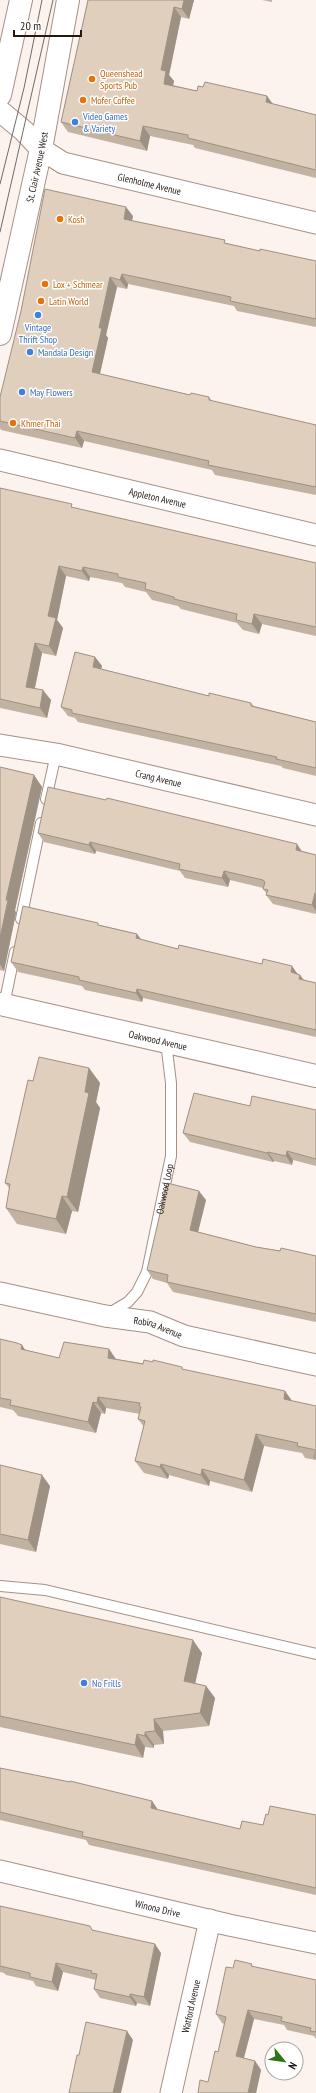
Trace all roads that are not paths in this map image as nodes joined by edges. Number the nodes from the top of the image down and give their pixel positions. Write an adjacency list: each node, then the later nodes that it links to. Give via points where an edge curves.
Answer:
1 (21, 0): 3 (main road)
2 (68, 0): 5 (main road, St. Clair Avenue West)
3 (0, 94)
4 (0, 111): 5 (street, Glenholme Avenue, via 24,130)
5 (41, 149): 6 (street, Glenholme Avenue, via 63,164); 7 (main road, St. Clair Avenue West)
6 (316, 223)
7 (0, 334)
8 (0, 460): 9 (street, Appleton Avenue)
9 (316, 535)
10 (0, 745): 11 (street, Crang Avenue)
11 (56, 754): 12 (street, Crang Avenue); 13 (lane)
12 (316, 815)
13 (2, 1004): 14 (main road, Oakwood Avenue)
14 (166, 1042): 15 (main road, Oakwood Avenue); 17 (lane, Oakwood Loop, via 171,1083 171,1156 146,1272 137,1292 128,1302)
15 (316, 1076)
16 (0, 1293): 17 (street, Robina Avenue)
17 (105, 1316): 18 (street, Robina Avenue, via 150,1322 184,1336)
18 (316, 1365)
19 (0, 1586): 20 (lane, via 45,1590)
20 (316, 1654)
21 (0, 1871): 22 (street, Winona Drive)
22 (210, 1920): 23 (street, Winona Drive); 24 (street, Watford Avenue)
23 (316, 1943)
24 (171, 2093)

